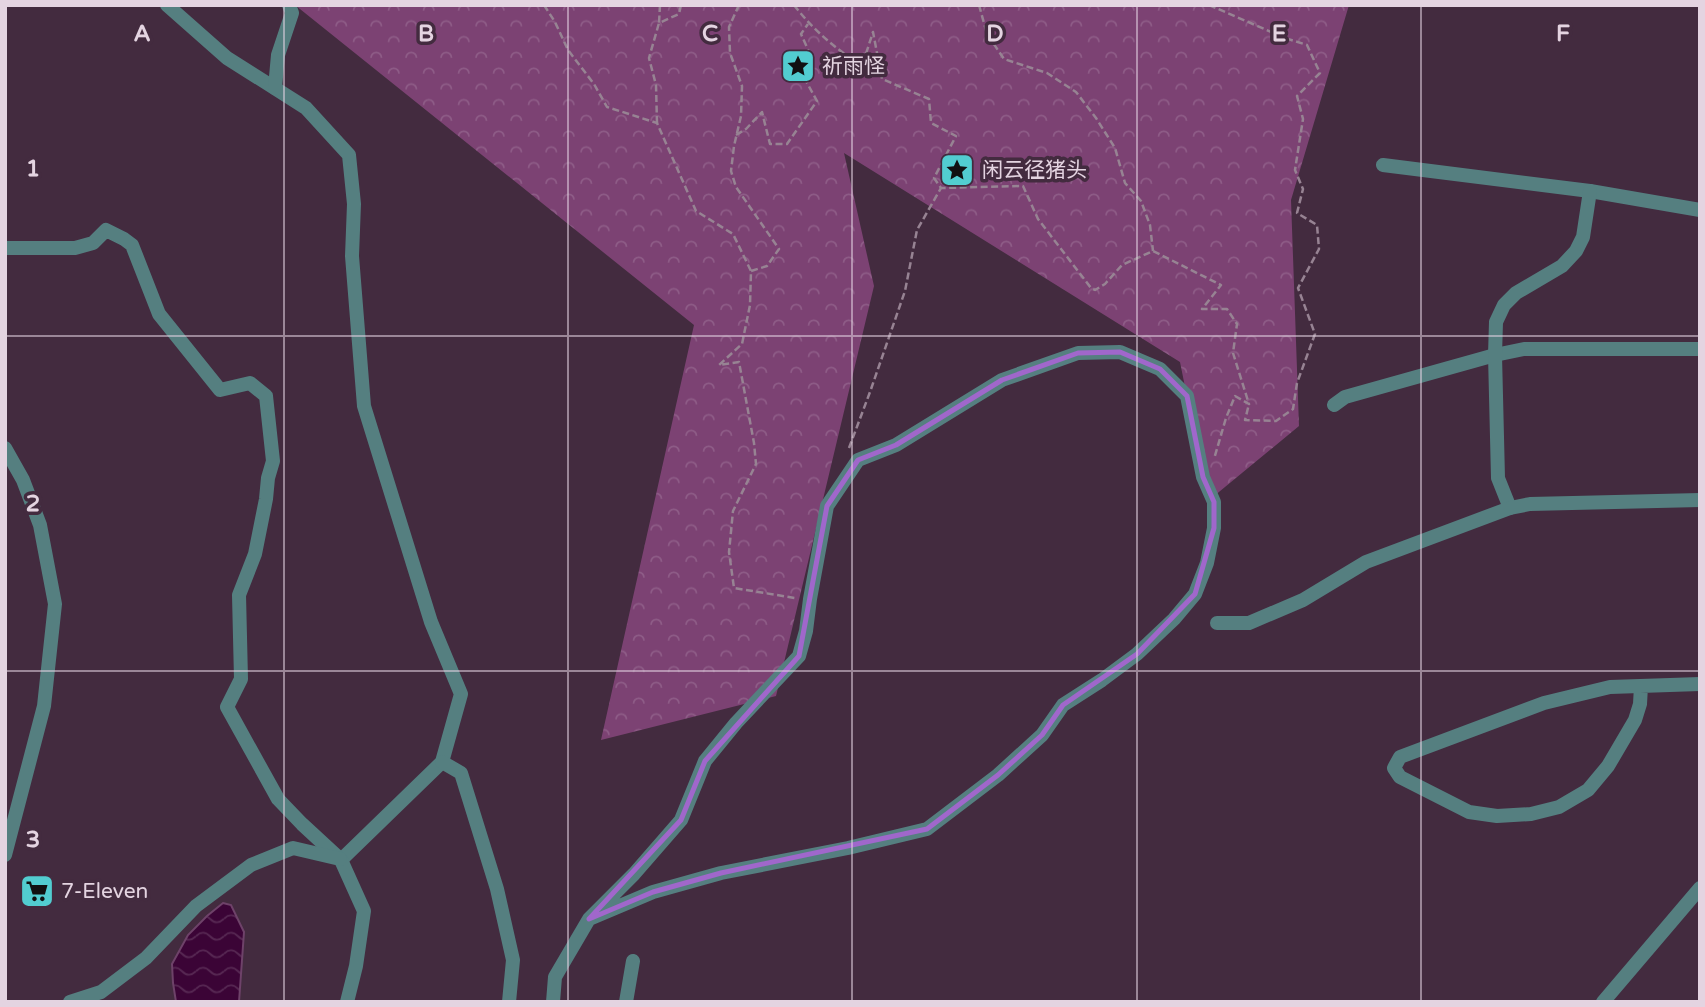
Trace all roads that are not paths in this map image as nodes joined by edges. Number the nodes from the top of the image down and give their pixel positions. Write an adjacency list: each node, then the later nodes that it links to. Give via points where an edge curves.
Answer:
1 (167, 5): 3 (street, via 227,58)
2 (289, 5): 3 (street, via 292,13 278,55)
3 (275, 88): 17 (street, via 306,108 349,155 364,406 431,622 461,694)
4 (1383, 164): 5 (street)
5 (1590, 191): 6 (street); 9 (street, via 1583,237 1576,251 1504,305 1496,322)
6 (1700, 210)
7 (5, 248): 19 (street, via 75,248 93,243 106,230 124,239 132,245 159,314 220,390 250,383 266,396 273,461 255,554 239,595 241,679 227,707 278,799)
8 (1700, 349): 9 (street, via 1524,349)
9 (1495, 355): 10 (street, via 1345,397); 13 (street, via 1498,478)
10 (1334, 405)
11 (5, 447): 18 (street, via 40,524 55,604 44,706)
12 (1700, 500): 13 (street)
13 (1510, 508): 14 (street, via 1366,562 1303,600 1249,623)
14 (1217, 623)
15 (1700, 684): 16 (street)
16 (1641, 686): 16 (street, via 1610,687 1544,703 1400,757 1394,768 1400,777 1469,812 1497,816 1559,807 1588,790 1608,766 1635,720)
17 (443, 762): 19 (street); 26 (street, via 461,773 497,889 513,960)
18 (5, 855)
19 (341, 860): 24 (street, via 293,848 251,865 196,906 146,958 101,992); 25 (street, via 364,911)
20 (1698, 895): 23 (street)
21 (589, 919): 21 (street, via 681,820 705,761 799,656 827,506 858,460 896,445 1002,380 1078,353 1120,352 1160,369 1187,396 1203,477 1214,502 1214,528 1195,594 1137,654 1063,705 1042,735 927,829 721,873 653,892); 27 (street, via 555,977)
22 (633, 961): 28 (street)
23 (1607, 1001)
24 (70, 1002)
25 (347, 1002)
26 (509, 1002)
27 (553, 1002)
28 (626, 1002)

